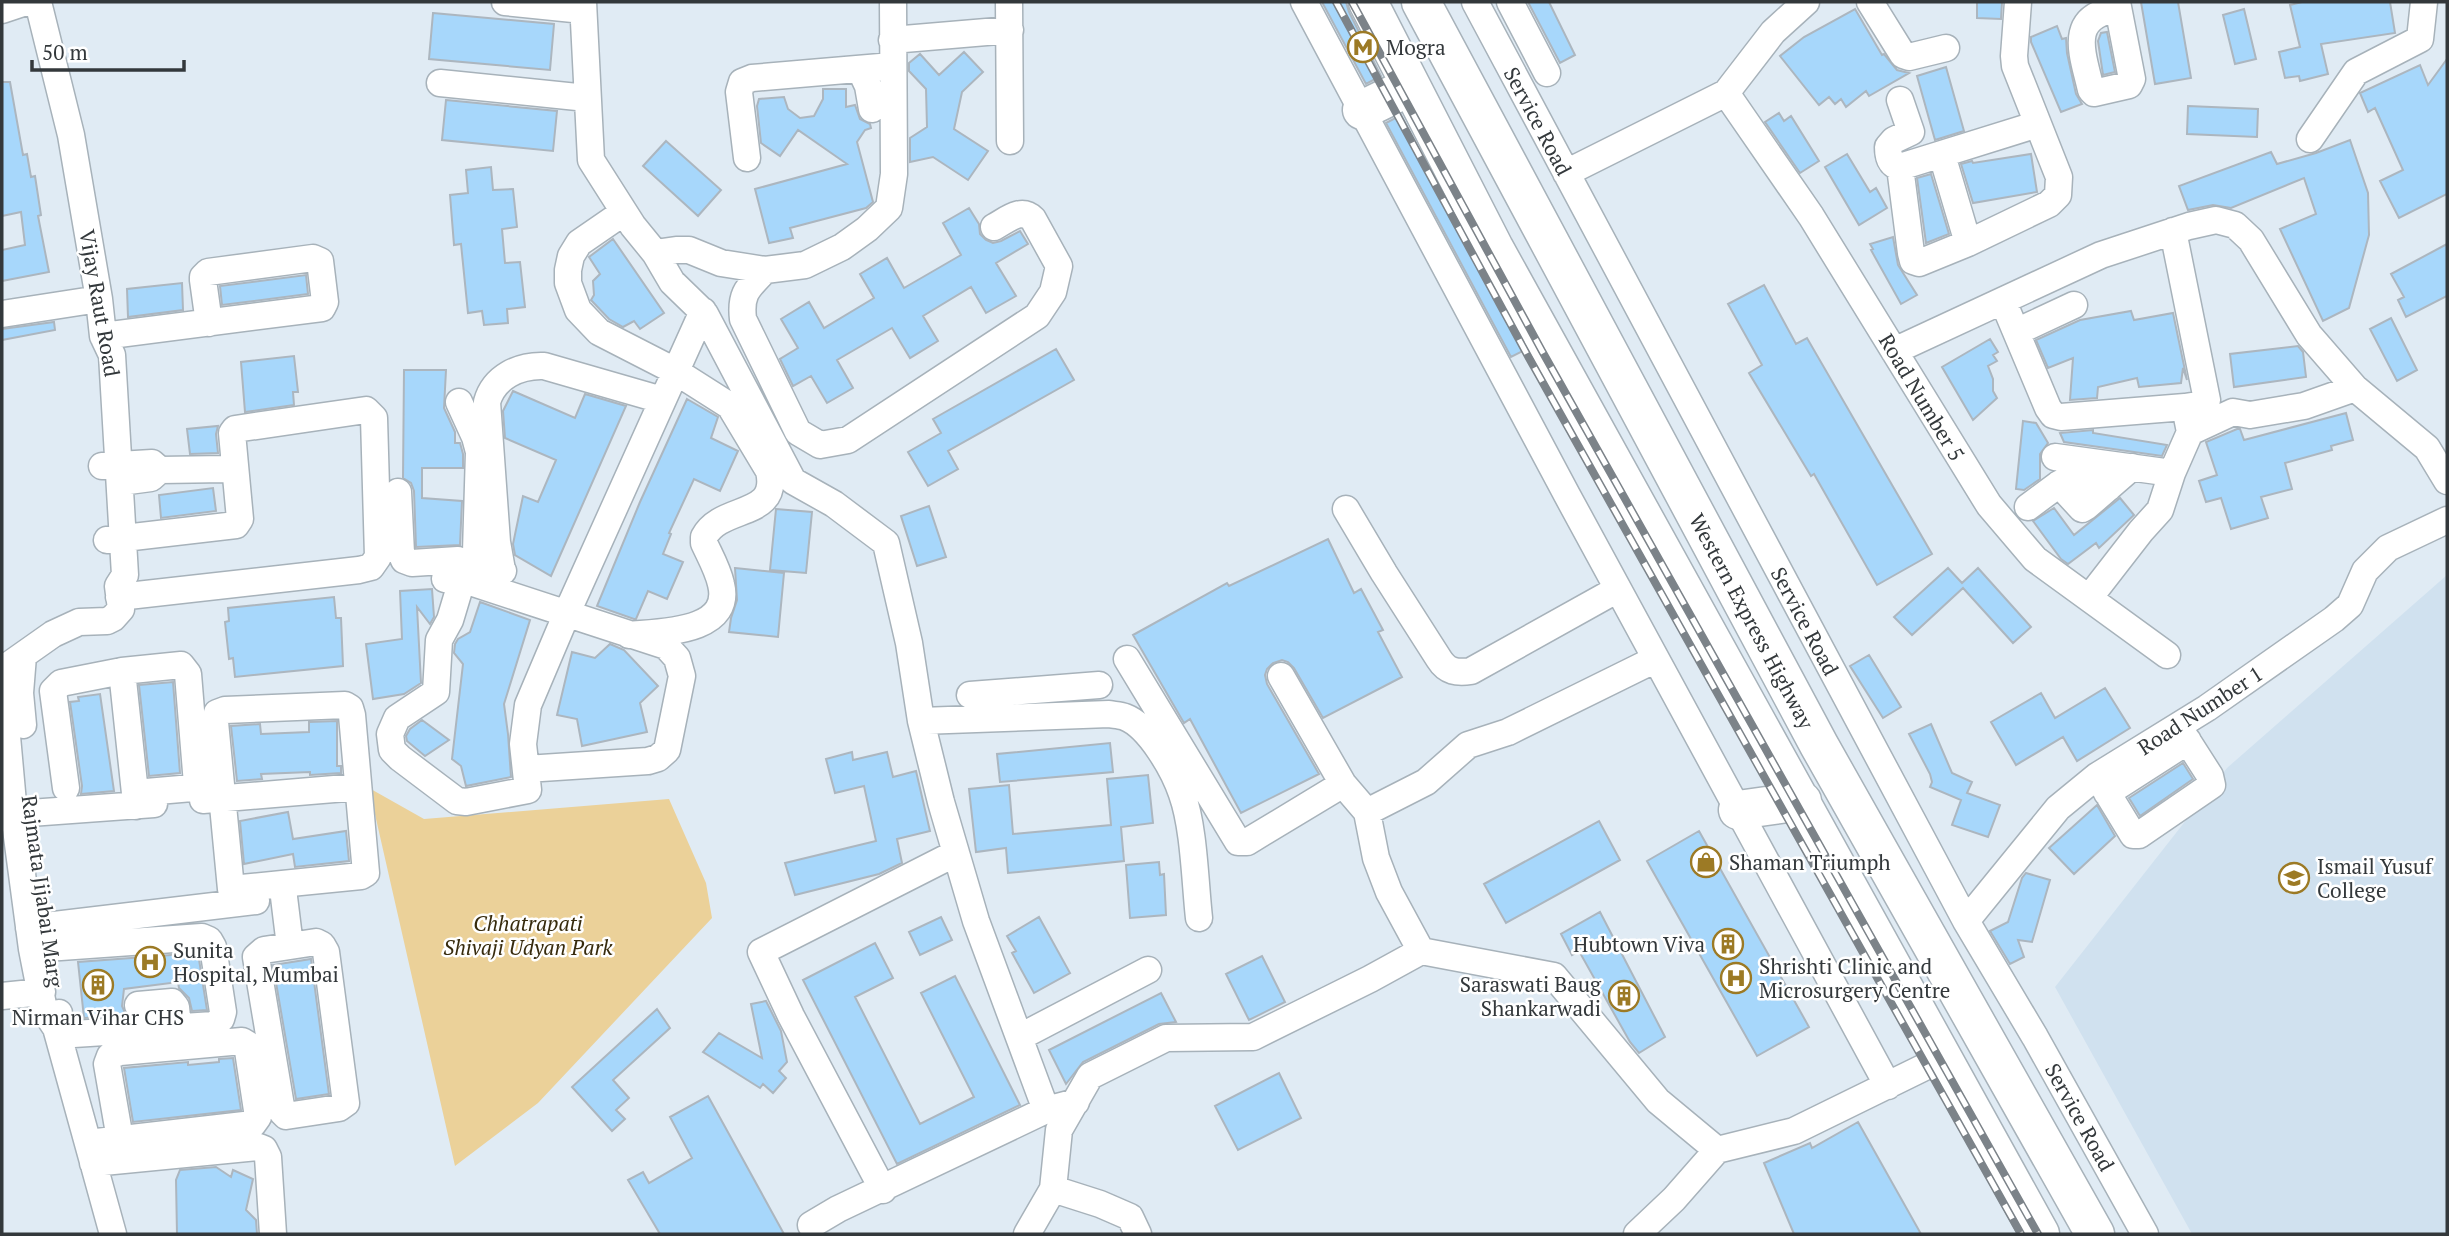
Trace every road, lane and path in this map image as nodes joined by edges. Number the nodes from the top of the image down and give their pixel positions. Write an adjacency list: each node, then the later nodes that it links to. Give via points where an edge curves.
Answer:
1 (26, 2): 16 (street)
2 (38, 2): 42 (street, Vijay Raut Road, via 71,135)
3 (505, 2): 15 (street)
4 (893, 2): 19 (street)
5 (1009, 2): 17 (street)
6 (1304, 2): 28 (street)
7 (1368, 2): 23 (highway, Western Express Highway)
8 (1421, 2): 128 (highway, Western Express Highway, via 1819,745)
9 (1475, 2): 35 (street, Service Road)
10 (1510, 2): 21 (street)
11 (1806, 2): 24 (street, via 1773,32)
12 (1870, 2): 18 (street, via 1906,57)
13 (2018, 2): 29 (street, via 2015,66)
14 (2424, 2): 30 (street, via 2420,39 2356,72)
15 (583, 6): 25 (street)
16 (2, 10)
17 (1010, 30): 19 (street); 31 (street)
18 (1947, 48)
19 (892, 53): 20 (street); 41 (street, via 894,174 889,208 830,253 805,265)
20 (860, 69): 27 (street); 33 (street, via 742,82 739,92)
21 (1547, 73)
22 (440, 83): 25 (street)
23 (1411, 86): 28 (highway); 93 (highway, Western Express Highway, via 1494,248)
24 (1726, 93): 35 (street); 50 (street, Road Number 5, via 1811,216)
25 (587, 99): 36 (street, via 590,160)
26 (1900, 100): 34 (street, via 1911,132 1888,146 1891,161)
27 (872, 109)
28 (1362, 110): 69 (street)
29 (2038, 124): 32 (street); 39 (street, via 2059,177 2058,195 2049,204)
30 (2310, 139)
31 (1010, 141)
32 (1942, 155): 34 (street); 39 (street)
33 (747, 158)
34 (1900, 167): 39 (street, via 1913,261 1929,261)
35 (1566, 173): 101 (street, Service Road)
36 (624, 212): 40 (street); 51 (street, via 579,243 568,270 572,295 578,310 599,332)
37 (994, 227): 41 (street, via 1019,213 1034,219 1059,266 1054,292 1037,316 848,440 820,445 798,432 743,319 741,302)
38 (2173, 231): 43 (street, via 2101,255); 52 (street, via 2216,220 2235,225 2251,240 2309,335); 55 (street, via 2207,400)
39 (1968, 243)
40 (655, 253): 41 (street, via 689,250 721,263); 45 (street, via 672,282)
41 (765, 270)
42 (99, 299): 46 (street); 49 (street, Vijay Raut Road)
43 (2003, 301): 48 (street); 50 (street)
44 (2074, 305): 48 (street)
45 (703, 311): 51 (street); 84 (street, via 793,481 834,504 886,543 909,643)
46 (2, 314)
47 (209, 323): 49 (street)
48 (2016, 332): 55 (street, via 2048,408 2056,416)
49 (103, 336): 58 (street, Vijay Raut Road, via 112,355)
50 (1894, 351): 71 (street, Road Number 5, via 1989,505 2035,559)
51 (675, 371): 53 (street); 73 (street, via 730,406 769,471 771,488 754,507 717,520 704,537 722,585 722,602 716,613 696,626)
52 (2355, 388): 55 (street, via 2304,406); 60 (street, via 2427,448)
53 (662, 400): 66 (street, via 532,365 493,387 487,402); 72 (street)
54 (459, 402): 66 (street, via 479,452 476,552)
55 (2187, 419): 59 (street)
56 (2055, 457): 57 (street)
57 (2132, 467): 59 (street); 62 (street, via 2082,509 2059,484)
58 (114, 471): 65 (street, Vijay Raut Road); 65 (street, via 152,463 160,470 226,467 228,517)
59 (2172, 472): 71 (street, via 2160,510)
60 (2447, 481)
61 (398, 492): 68 (street, via 402,558 412,563 460,561)
62 (2028, 507)
63 (1346, 509): 69 (street, via 1443,666 1451,671 1471,671)
64 (2447, 520): 85 (street, Road Number 1, via 2388,548 2365,571 2350,605)
65 (118, 536): 70 (street, Vijay Raut Road, via 125,575); 70 (street, via 236,525 240,519 234,429 366,410 374,418 378,557 372,566)
66 (502, 570): 72 (street)
67 (409, 579): 68 (street)
68 (462, 580): 72 (street); 86 (street, via 439,640 436,692 394,722 392,750 406,765 461,802 528,790)
69 (1618, 589): 76 (street)
70 (119, 591): 77 (street, Vijay Raut Road, via 121,609 113,618 72,624)
71 (2089, 598): 74 (street, Road Number 5)
72 (568, 610): 73 (street); 86 (street, via 528,705 523,744)
73 (629, 635): 86 (street, via 666,646 680,665 682,676 667,750 648,761)
74 (2167, 655)
75 (1127, 659): 87 (street, via 1238,842 1247,842)
76 (1656, 659): 94 (street); 95 (street, via 1508,732 1468,745 1426,782)
77 (23, 661): 96 (street, Rajmata Jijabai Marg)
78 (122, 671): 90 (street, via 61,683 53,691); 92 (street); 92 (street, via 177,664 188,674 198,784)
79 (1281, 676): 87 (street)
80 (1099, 685): 81 (street)
81 (1037, 690): 82 (street); 83 (street)
82 (970, 695)
83 (1039, 716): 84 (street); 100 (street, via 1126,717 1154,742 1182,794)
84 (920, 721): 97 (street)
85 (2183, 734): 88 (street, Road Number 1); 88 (street, via 2212,779 2210,788 2139,835 2133,835)
86 (526, 769)
87 (1343, 783): 95 (street)
88 (2102, 784): 101 (street, Road Number 1, via 2057,808)
89 (358, 787): 91 (street); 91 (street, via 348,706 225,710 215,717); 91 (street, via 366,873 232,890)
90 (66, 788)
91 (221, 799): 92 (street)
92 (135, 800): 96 (street)
93 (1801, 802): 94 (highway); 112 (highway, Western Express Highway)
94 (1738, 810): 113 (street)
95 (1367, 812): 104 (street, via 1380,869)
96 (15, 815): 102 (street, Rajmata Jijabai Marg, via 33,851)
97 (956, 853): 111 (street); 120 (street, via 761,952)
98 (369, 887): 99 (street)
99 (284, 897): 102 (street); 103 (street)
100 (1199, 918)
101 (1966, 921): 129 (street, Service Road)
102 (40, 938): 106 (street); 109 (street, via 206,938 213,947 223,1016 214,1024); 110 (street, Rajmata Jijabai Marg, via 59,1008)
103 (290, 946): 103 (street, via 316,942 326,952 346,1100 340,1108 284,1116 256,961 264,950)
104 (1421, 951): 114 (street, via 1253,1037 1166,1038 1090,1076); 117 (street, via 1554,976 1658,1101)
105 (1148, 971): 111 (street)
106 (41, 992): 107 (street); 110 (street, via 44,1010)
107 (2, 996)
108 (138, 1005): 109 (street, via 172,1002)
109 (178, 1027): 110 (street)
110 (57, 1031): 118 (street, Rajmata Jijabai Marg)
111 (1020, 1037): 115 (street)
112 (1943, 1058): 113 (street); 127 (highway, Western Express Highway)
113 (1888, 1086): 117 (street, via 1794,1131)
114 (1076, 1101): 115 (street); 119 (street, via 1059,1130)
115 (1046, 1110): 120 (street)
116 (120, 1139): 116 (street, via 256,1122 247,1044 110,1056 107,1064); 118 (street)
117 (1717, 1150): 126 (street)
118 (90, 1153): 122 (street, Rajmata Jijabai Marg); 123 (street, via 264,1149)
119 (1053, 1189): 124 (street); 125 (street, via 1130,1217)
120 (883, 1190): 121 (street)
121 (811, 1225)
122 (113, 1234)
123 (273, 1234)
124 (1027, 1234)
125 (1138, 1234)
126 (1637, 1234)
127 (2040, 1234)
128 (2095, 1234)
129 (2145, 1234)

